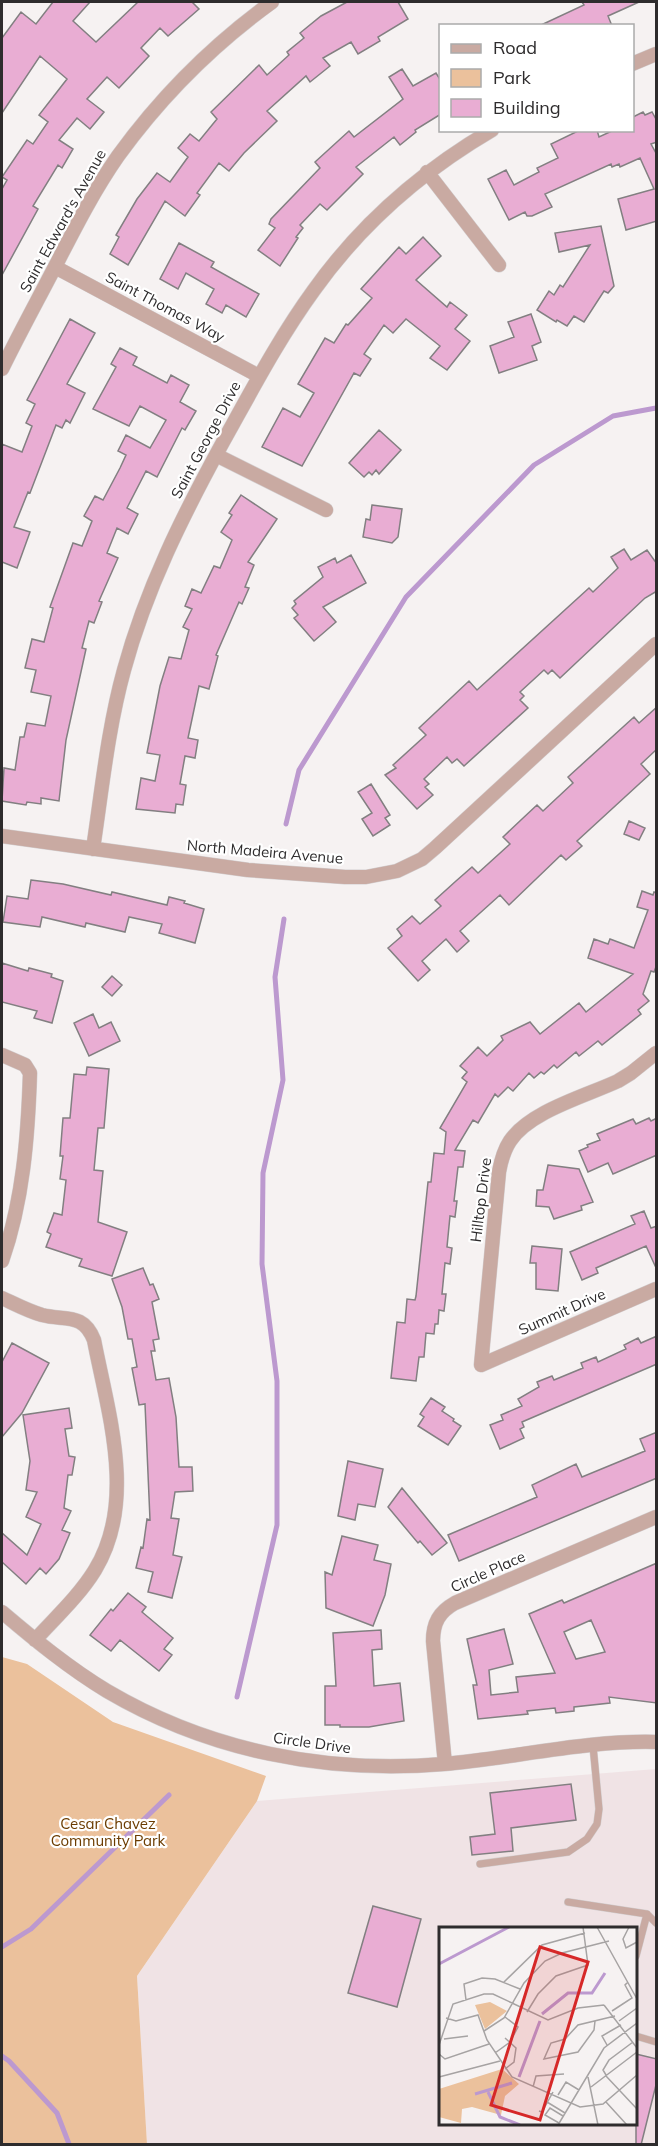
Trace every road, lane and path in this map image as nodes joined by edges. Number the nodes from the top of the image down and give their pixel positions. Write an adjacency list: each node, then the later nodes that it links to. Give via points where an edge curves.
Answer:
1 (272, 2): 7 (street, Saint Edward's Avenue, via 220,43 144,123 105,176)
2 (657, 54): 3 (street)
3 (634, 64)
4 (489, 132): 5 (street, Saint George Drive)
5 (427, 172): 6 (street); 9 (street, Saint George Drive, via 375,219 328,271)
6 (499, 265)
7 (55, 267): 8 (street, Saint Edward's Avenue); 9 (street, Saint Thomas Way)
8 (2, 369)
9 (259, 376): 10 (street, Saint George Drive)
10 (216, 455): 11 (street); 14 (street, Saint George Drive, via 166,550 137,624 112,721)
11 (326, 510)
12 (657, 644): 14 (street, North Madeira Avenue, via 435,848 397,871 366,877 294,874)
13 (2, 836): 14 (street, North Madeira Avenue)
14 (93, 849)
15 (657, 1053): 20 (street, Hilltop Drive, via 618,1081 537,1118 509,1142 499,1172)
16 (2, 1055): 17 (street, via 25,1065 30,1073 20,1195)
17 (2, 1261)
18 (657, 1289): 20 (street, Summit Drive)
19 (2, 1298): 23 (street, via 41,1315 78,1320 87,1327 94,1340 115,1450 116,1499 99,1563)
20 (481, 1365)
21 (657, 1517): 26 (street, Circle Place, via 455,1604 440,1616 434,1626 433,1641)
22 (2, 1612): 23 (street, Circle Drive)
23 (35, 1640): 26 (street, Circle Drive, via 122,1700 226,1743 335,1765)
24 (657, 1742): 25 (street, Circle Drive)
25 (593, 1746): 26 (street, Circle Drive); 27 (lane, via 599,1809 597,1824 587,1839 568,1851)
26 (445, 1764)
27 (480, 1864)
28 (568, 1902): 29 (lane)
29 (647, 1914): 30 (lane); 31 (lane)
30 (657, 1923)
31 (637, 1952)
32 (637, 2036): 33 (lane)
33 (657, 2042)

